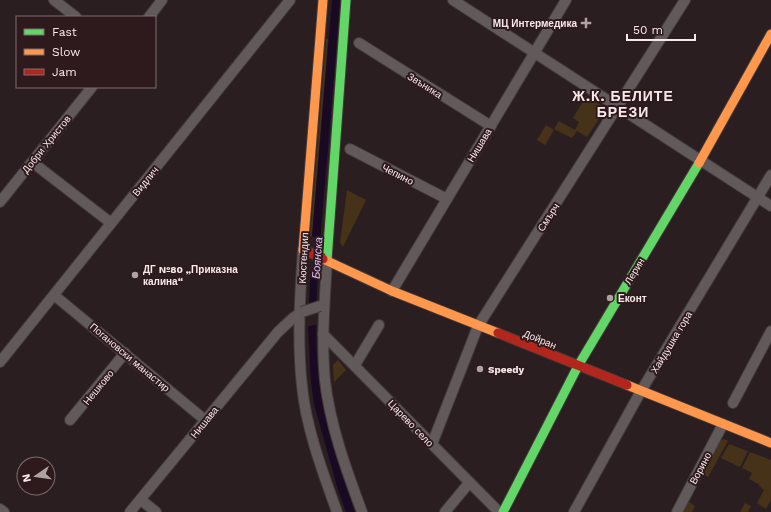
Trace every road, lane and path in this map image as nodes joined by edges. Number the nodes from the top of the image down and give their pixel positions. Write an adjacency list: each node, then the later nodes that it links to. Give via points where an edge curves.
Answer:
1 (54, 0): 9 (street)
2 (162, 0): 10 (street)
3 (290, 0): 25 (street, Видлич)
4 (346, 0): 27 (street)
5 (453, 0): 13 (street)
6 (566, 0): 13 (street, Нишава)
7 (685, 0): 15 (street, Смърч)
8 (322, 1): 26 (street, Кюстендил)
9 (75, 16)
10 (150, 16)
11 (771, 34): 18 (street, Лерин)
12 (359, 44): 16 (street, Звъника)
13 (535, 53): 15 (street); 16 (street, Нишава)
14 (91, 88): 19 (street, Добри Христов)
15 (618, 107): 18 (street); 33 (street, Смърч)
16 (491, 126): 21 (street, Нишава)
17 (350, 149): 21 (street, Чепино)
18 (701, 160): 22 (street); 41 (street, Лерин)
19 (32, 162): 23 (street, Добри Христов); 25 (street)
20 (771, 175): 22 (street, Хайдушка гора)
21 (447, 198): 28 (street, Нишава)
22 (758, 198): 24 (street); 42 (street, Хайдушка гора)
23 (0, 202)
24 (771, 206)
25 (111, 223): 29 (street, Видлич)
26 (305, 250): 27 (street, Дойран, bridge); 31 (street, Кюстендил)
27 (325, 260): 28 (street, Дойран); 30 (street)
28 (392, 291): 33 (street, Дойран)
29 (54, 295): 38 (street, Погановски манастир); 39 (street, Видлич)
30 (322, 306): 31 (street, Нишава, bridge); 36 (street)
31 (300, 313): 35 (street, Нишава); 37 (street, Кюстендил)
32 (379, 324): 40 (street)
33 (478, 326): 41 (street, Дойран); 48 (street, Смърч)
34 (771, 331): 43 (street)
35 (278, 332): 37 (street, via 292,330); 45 (street, Нишава)
36 (323, 334): 40 (street, Царево село); 56 (street, via 325,380 333,423)
37 (300, 337): 55 (street, Кюстендил, via 305,404 314,443)
38 (125, 354): 44 (street, Нешково); 45 (street, Погановски манастир)
39 (0, 362)
40 (355, 365): 48 (street, Царево село)
41 (578, 366): 42 (street, Дойран); 59 (street, Лерин)
42 (641, 391): 46 (street, Дойран); 60 (street, Хайдушка гора)
43 (733, 403)
44 (70, 420)
45 (206, 420): 50 (street, Нишава)
46 (723, 424): 47 (street, Дойран); 61 (street, Ворино)
47 (771, 443)
48 (432, 444): 49 (street, Царево село)
49 (469, 483): 57 (street); 58 (street, Царево село)
50 (141, 500): 53 (street, Нишава); 54 (street)
51 (0, 509): 52 (street)
52 (4, 512)
53 (130, 512)
54 (156, 512)
55 (337, 512)
56 (362, 512)
57 (446, 512)
58 (499, 512)
59 (503, 512)
60 (574, 512)
61 (677, 512)

